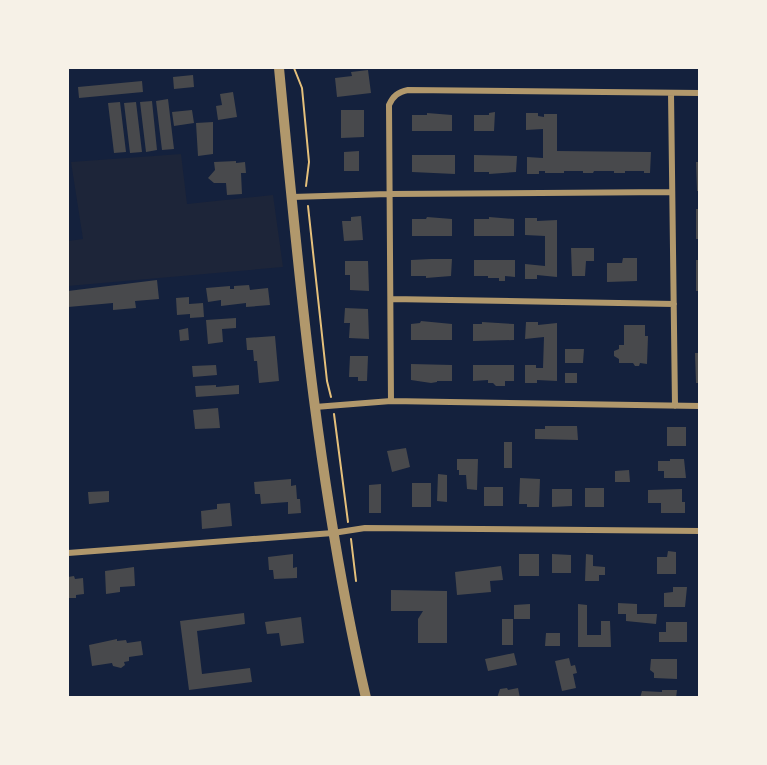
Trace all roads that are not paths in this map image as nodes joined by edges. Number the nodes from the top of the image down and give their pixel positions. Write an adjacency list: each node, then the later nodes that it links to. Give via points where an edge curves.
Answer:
1 (279, 68): 6 (street)
2 (671, 93): 3 (street); 4 (street); 5 (street, via 401,92 389,105)
3 (699, 93)
4 (672, 192): 5 (street); 8 (street)
5 (388, 194): 6 (street); 7 (street)
6 (292, 197): 12 (street)
7 (391, 299): 8 (street); 9 (street)
8 (674, 304): 10 (street)
9 (391, 401): 10 (street); 12 (street)
10 (675, 406): 11 (street)
11 (699, 406)
12 (315, 407): 14 (street)
13 (699, 531): 14 (street, via 365,528)
14 (333, 533): 15 (street); 16 (street)
15 (68, 554)
16 (366, 698)

